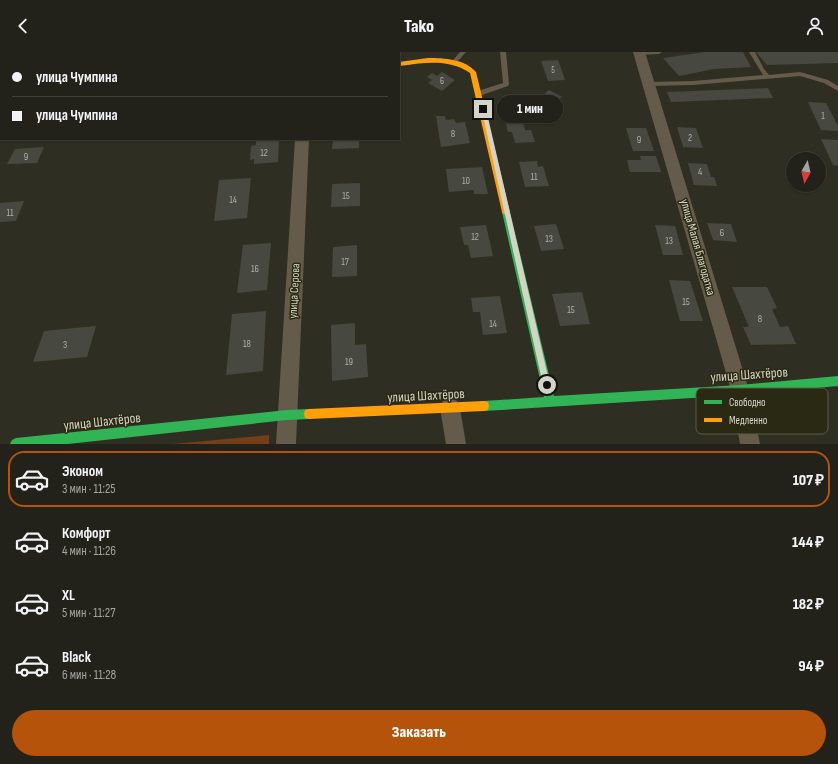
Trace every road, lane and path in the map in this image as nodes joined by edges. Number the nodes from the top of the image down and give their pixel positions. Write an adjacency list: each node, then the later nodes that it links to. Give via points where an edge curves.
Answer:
1 (463, 52): 6 (lane)
2 (503, 52): 11 (lane, via 506,84)
3 (659, 52): 5 (lane)
4 (752, 52): 8 (lane)
5 (639, 53): 9 (street, улица Малая Благодатка)
6 (455, 61): 7 (street); 11 (street, via 467,65 474,72)
7 (400, 64)
8 (768, 77): 9 (lane); 10 (lane, via 800,74 826,81)
9 (649, 84): 14 (street, улица Малая Благодатка)
10 (838, 89)
11 (480, 93): 17 (street)
12 (302, 140): 19 (street, улица Серова)
13 (838, 381): 15 (street, улица Шахтёров)
14 (739, 388)
15 (762, 388)
16 (696, 393): 17 (street, улица Шахтёров)
17 (550, 401): 18 (street, улица Шахтёров)
18 (450, 408): 19 (street, улица Шахтёров); 23 (street)
19 (287, 415): 21 (street, улица Шахтёров); 22 (street, улица Серова)
20 (748, 434): 24 (street, улица Малая Благодатка)
21 (16, 444)
22 (286, 444)
23 (456, 444)
24 (750, 444)

